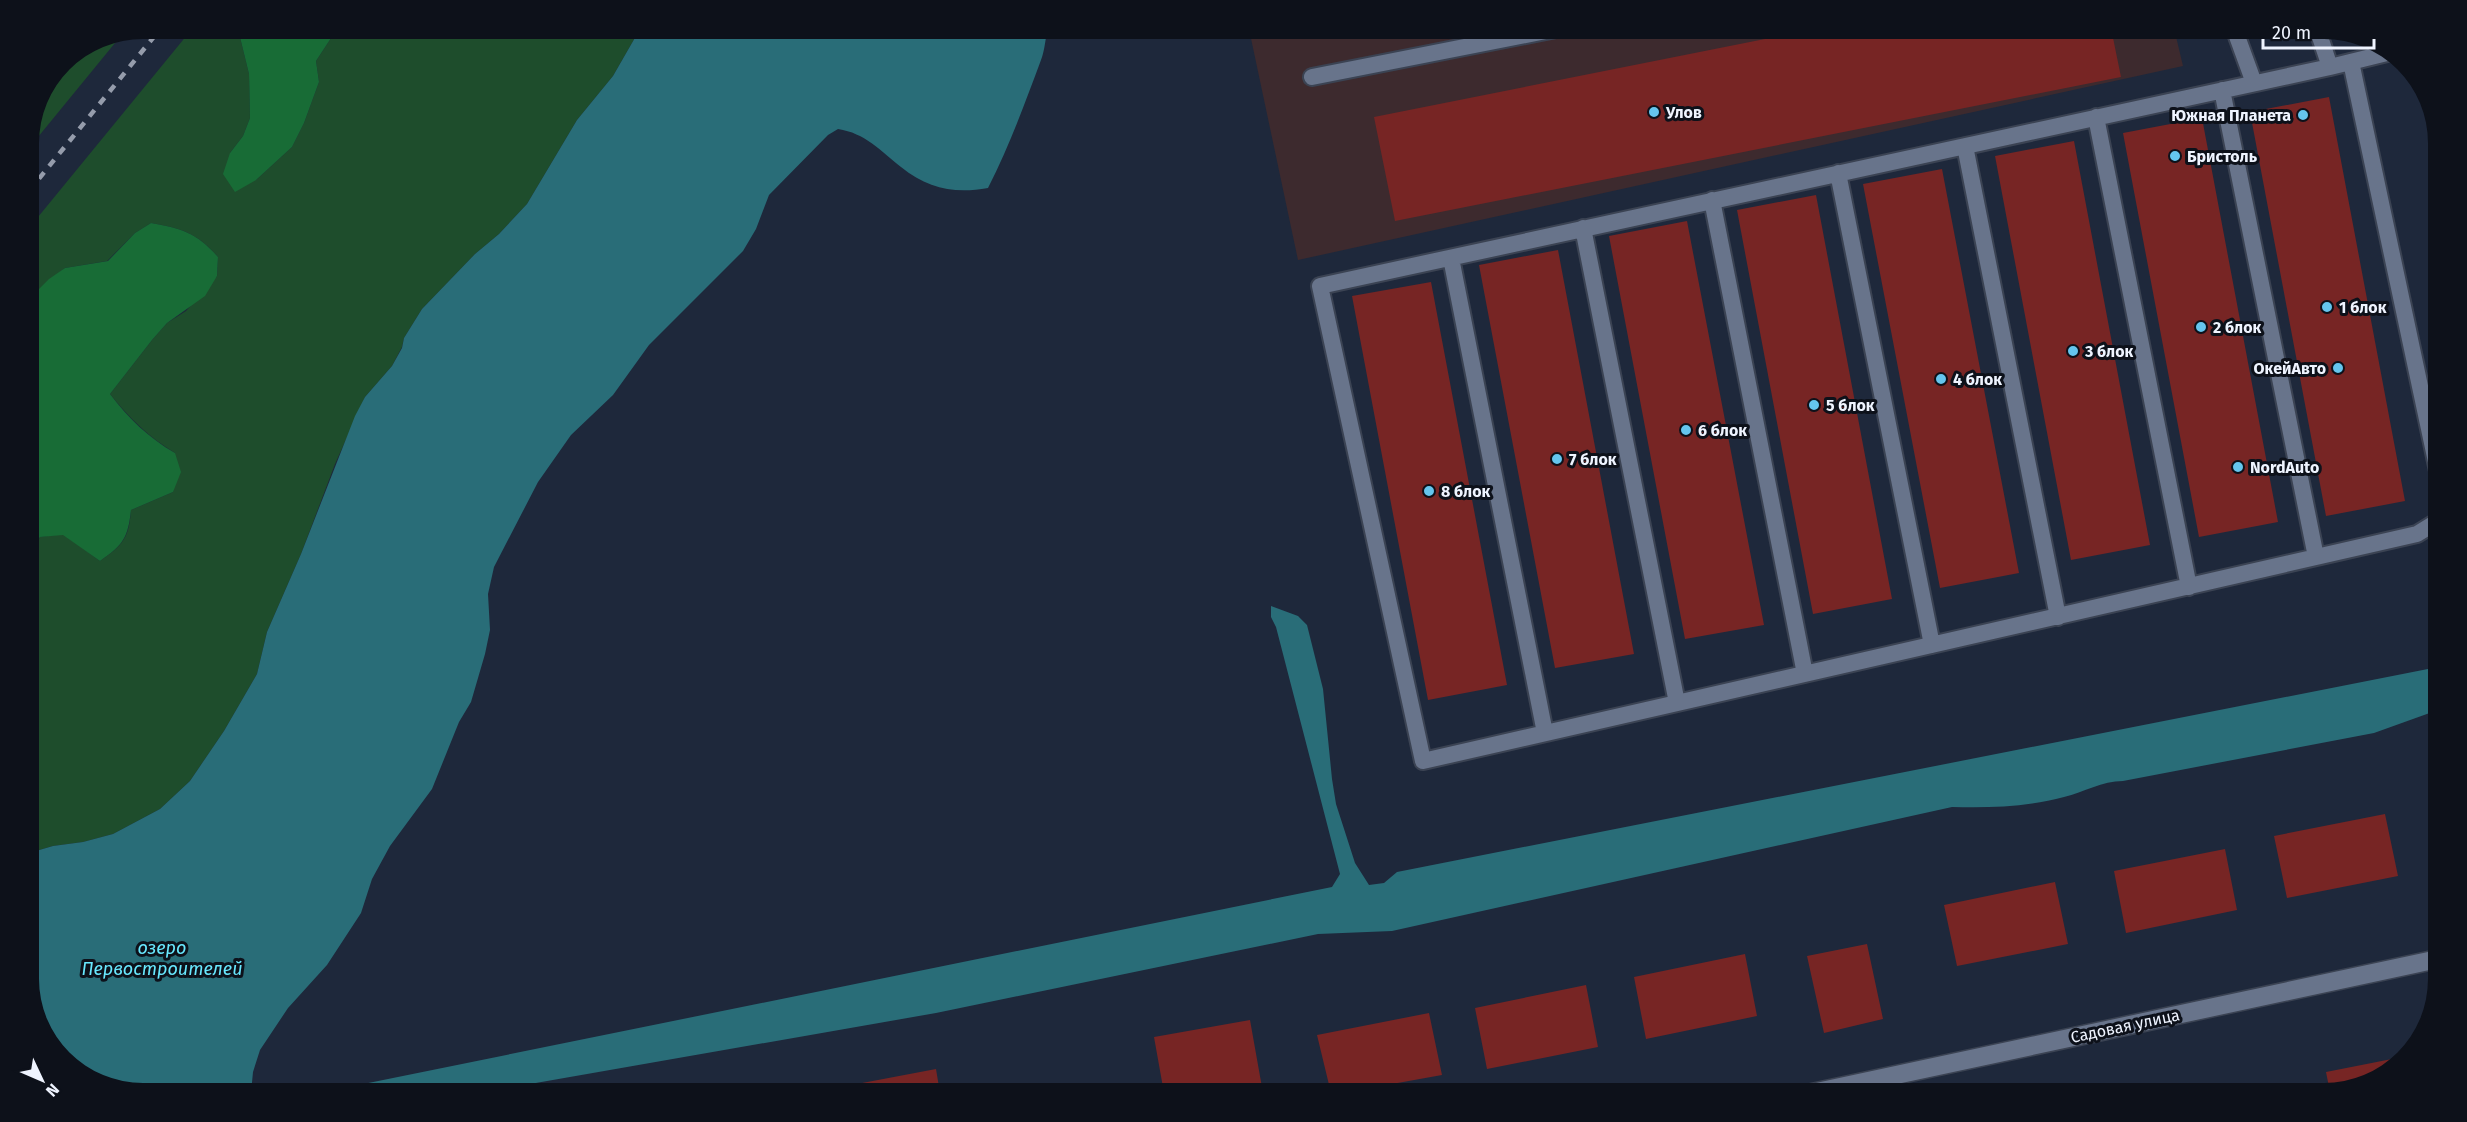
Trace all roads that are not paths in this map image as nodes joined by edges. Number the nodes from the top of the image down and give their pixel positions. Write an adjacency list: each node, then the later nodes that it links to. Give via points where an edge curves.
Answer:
1 (1504, 39): 7 (lane)
2 (2238, 39): 8 (lane)
3 (2321, 39): 6 (lane)
4 (2379, 55): 5 (lane)
5 (2351, 62): 6 (lane); 16 (lane)
6 (2330, 67): 8 (lane)
7 (1312, 77)
8 (2254, 83): 9 (lane)
9 (2222, 90): 10 (lane); 18 (lane)
10 (2096, 117): 11 (lane); 19 (lane)
11 (1965, 146): 12 (lane); 20 (lane)
12 (1838, 173): 13 (lane); 21 (lane)
13 (1712, 200): 14 (lane); 22 (lane)
14 (1583, 228): 15 (lane); 23 (lane)
15 (1450, 258): 24 (lane); 24 (lane, via 1320,285 1423,761)
16 (2428, 424)
17 (2428, 527): 18 (lane, via 2417,534)
18 (2316, 557): 19 (lane)
19 (2189, 587): 20 (lane)
20 (2058, 617): 21 (lane)
21 (1932, 645): 22 (lane)
22 (1805, 674): 23 (lane)
23 (1677, 704): 24 (lane)
24 (1545, 733)
25 (2428, 961): 26 (street, Садовая улица)
26 (1863, 1083)

